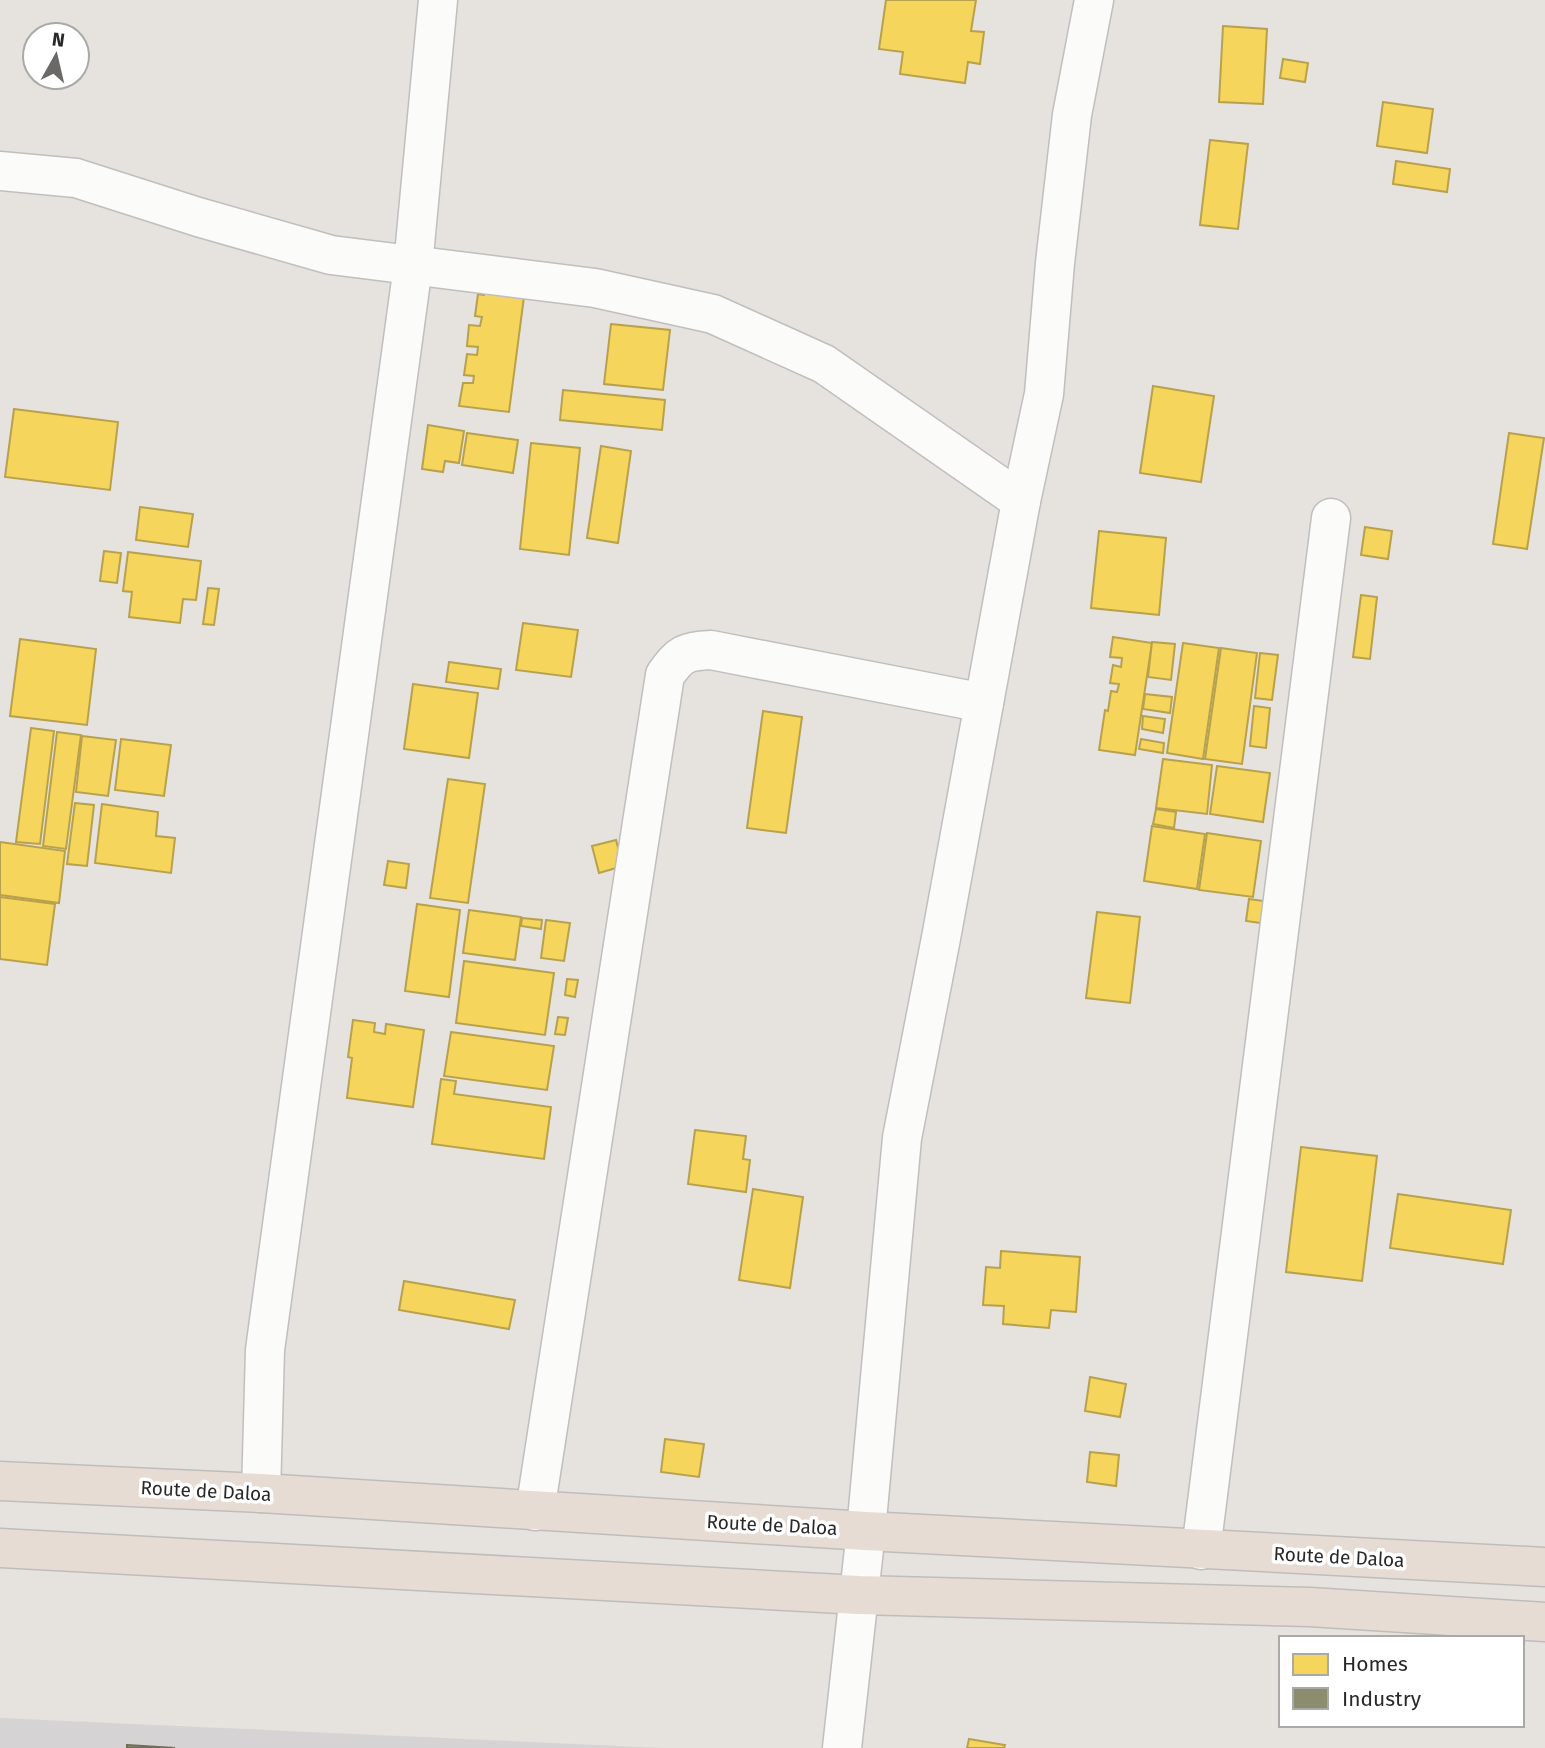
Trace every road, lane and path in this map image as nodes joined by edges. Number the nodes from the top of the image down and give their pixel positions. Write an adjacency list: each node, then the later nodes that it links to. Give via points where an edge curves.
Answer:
1 (438, 0): 4 (street)
2 (1094, 0): 5 (street, via 1072,115 1044,394)
3 (0, 171): 4 (street, via 76,178 331,255)
4 (413, 266): 5 (street, via 595,288 713,314 824,364); 9 (street, via 265,1350)
5 (1021, 501): 7 (street)
6 (1331, 518): 13 (street)
7 (984, 703): 10 (street, via 711,650 690,651 665,675); 11 (street, via 902,1138)
8 (0, 1481): 9 (highway, Route de Daloa)
9 (261, 1493): 10 (highway, Route de Daloa)
10 (535, 1511): 11 (highway, Route de Daloa)
11 (866, 1531): 13 (highway, Route de Daloa); 15 (street)
12 (0, 1548): 15 (highway)
13 (1201, 1550): 14 (highway, Route de Daloa)
14 (1545, 1567)
15 (859, 1595): 16 (highway, via 1310,1607); 17 (street)
16 (1545, 1622)
17 (842, 1748)

